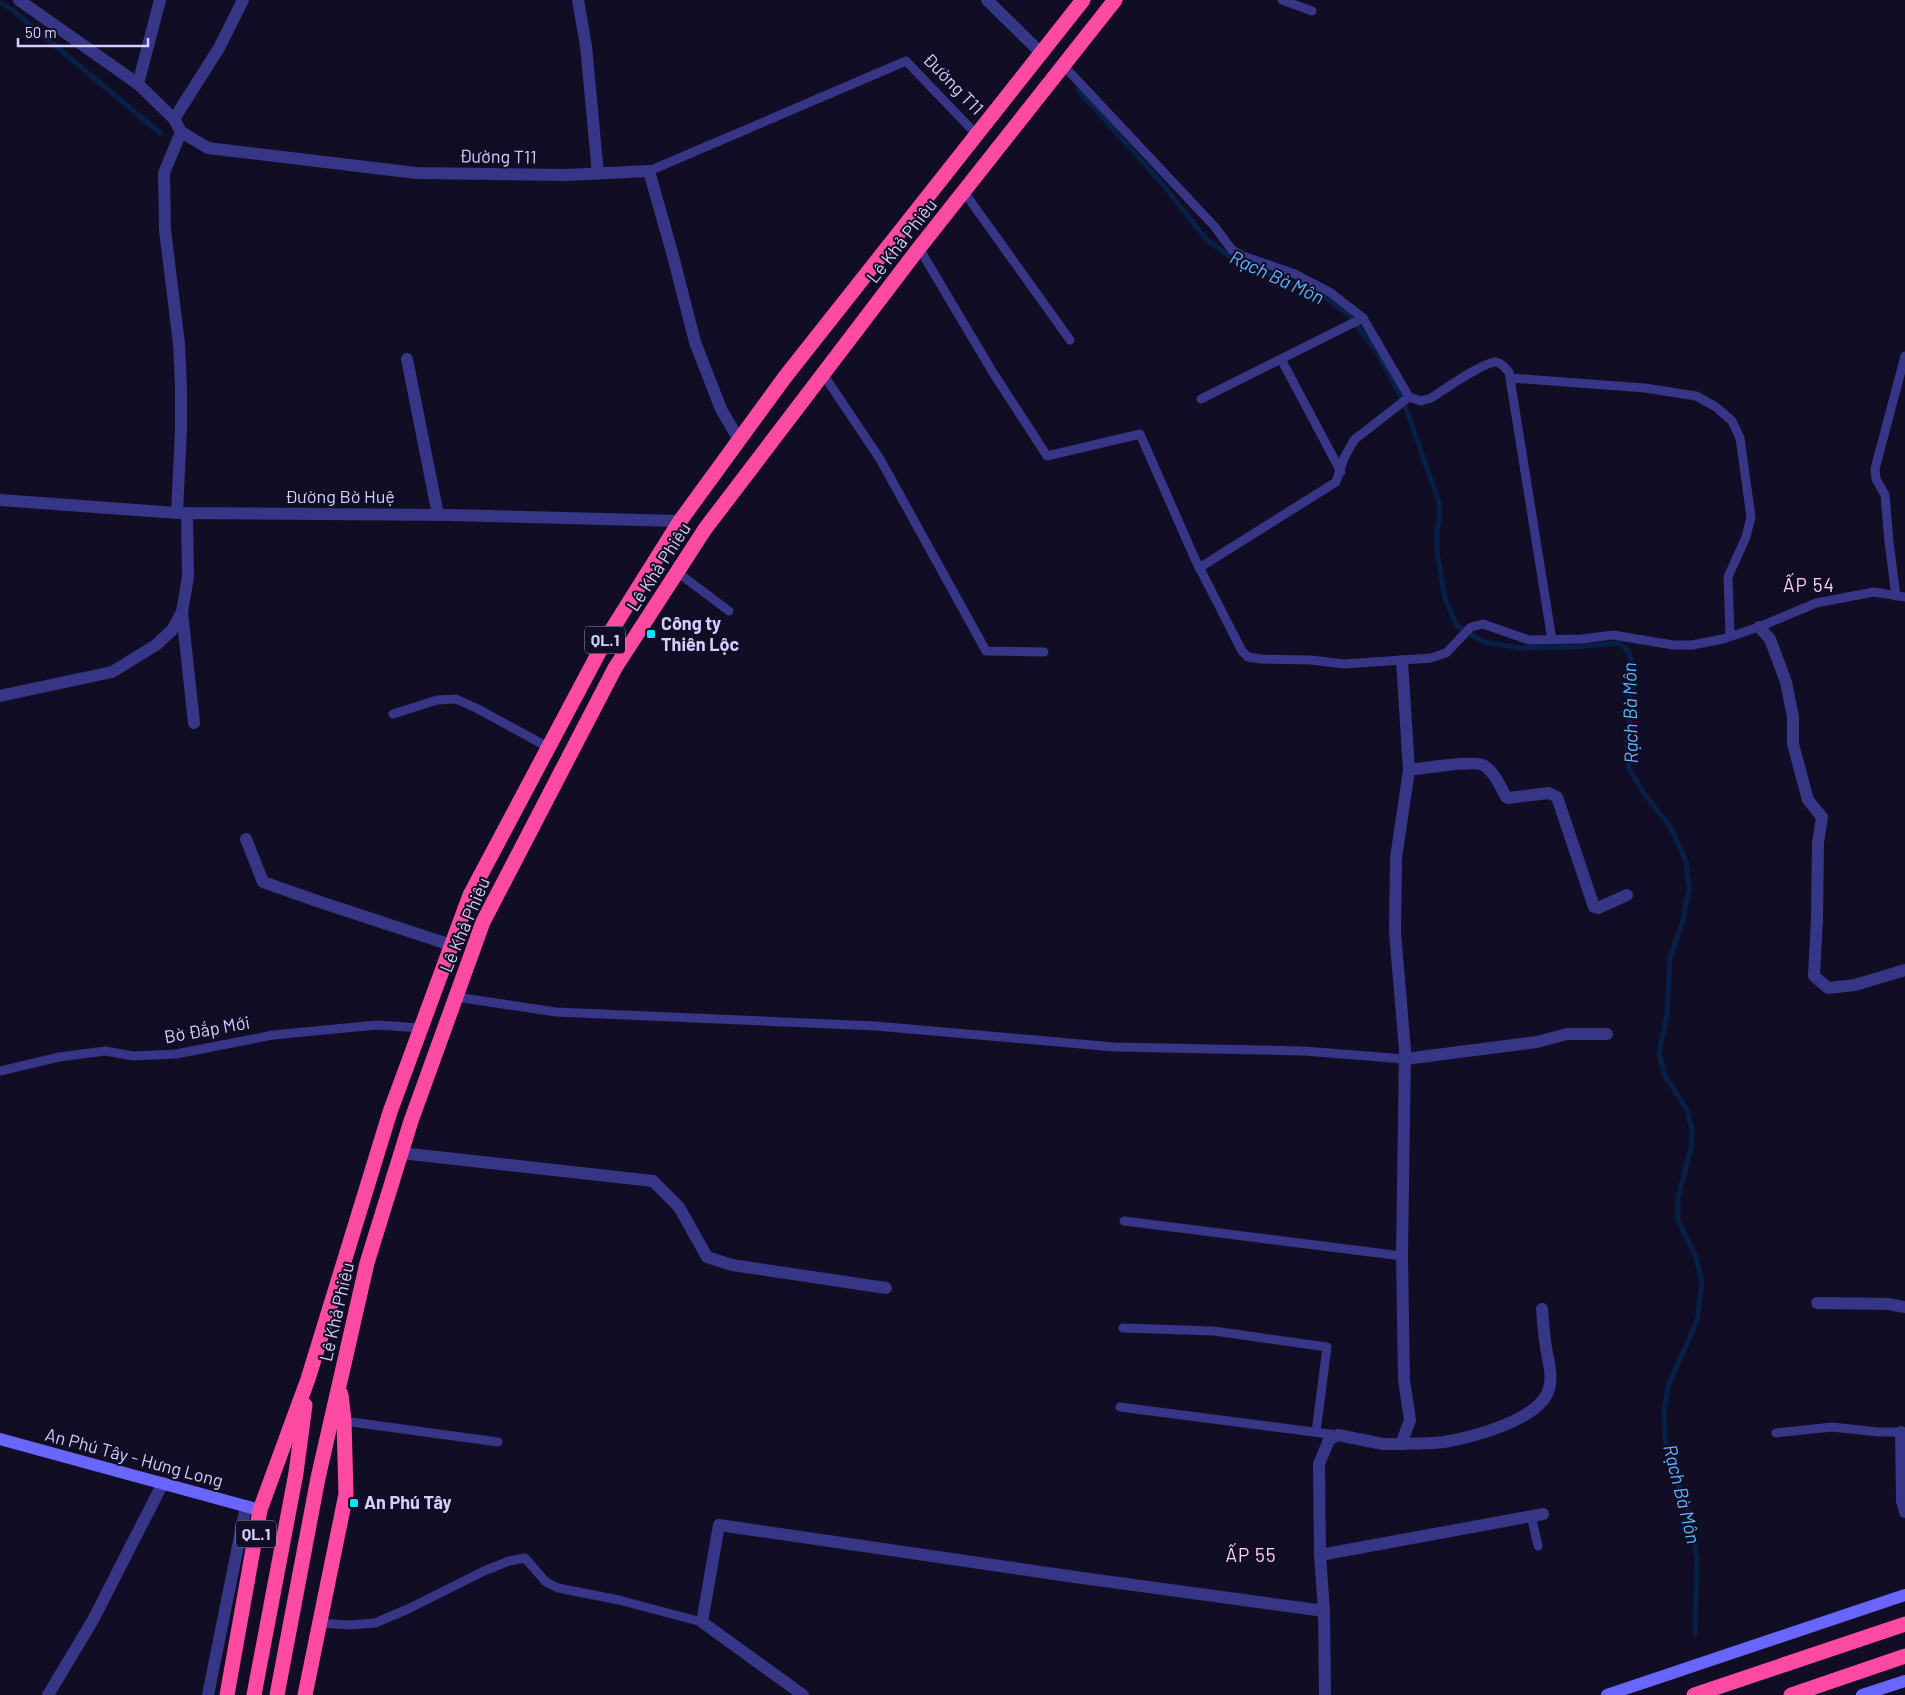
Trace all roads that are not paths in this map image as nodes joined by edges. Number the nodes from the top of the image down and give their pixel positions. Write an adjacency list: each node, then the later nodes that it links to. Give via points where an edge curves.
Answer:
1 (20, 0): 12 (street)
2 (160, 0): 12 (street)
3 (243, 0): 13 (street, via 219,48)
4 (578, 0): 17 (street, via 586,46)
5 (987, 0): 10 (street)
6 (1083, 0): 10 (highway, Lê Khả Phiêu / QL.1)
7 (1115, 0): 11 (highway, Lê Khả Phiêu / QL.1)
8 (1282, 0): 9 (lane)
9 (1312, 11)
10 (1041, 53): 15 (highway, Lê Khả Phiêu / QL.1)
11 (1063, 65): 18 (highway, Lê Khả Phiêu / QL.1); 20 (lane, via 1232,250 1331,293)
12 (138, 84): 13 (street)
13 (174, 119): 14 (street)
14 (181, 132): 17 (street, Đường T11, via 208,148 416,174); 32 (street, via 164,173 165,230 179,344)
15 (977, 134): 16 (lane, Đường T11, via 906,61); 29 (highway, Lê Khả Phiêu / QL.1)
16 (649, 171): 17 (street, Đường T11); 29 (street, via 695,342 722,410)
17 (598, 174)
18 (964, 192): 19 (highway, Lê Khả Phiêu / QL.1); 21 (lane)
19 (919, 248): 25 (highway, Lê Khả Phiêu / QL.1); 35 (lane, via 1047,456 1140,434)
20 (1362, 319): 24 (lane); 27 (lane)
21 (1070, 340)
22 (1905, 356): 37 (lane, via 1874,469 1885,494 1889,542)
23 (407, 359): 33 (street)
24 (1281, 359): 28 (lane); 30 (lane)
25 (823, 374): 36 (highway, Lê Khả Phiêu / QL.1, via 705,529); 43 (lane, via 880,458 986,651)
26 (1510, 378): 27 (lane, via 1502,364 1495,362 1484,365 1431,398 1421,401); 41 (lane, via 1645,388 1696,396 1732,421 1740,438 1751,517 1728,577); 42 (lane)
27 (1408, 398): 30 (lane, via 1354,440)
28 (1202, 399)
29 (739, 440): 34 (highway, Lê Khả Phiêu / QL.1)
30 (1341, 472): 35 (lane, via 1336,482)
31 (0, 500): 32 (street, Đường Bờ Huệ)
32 (182, 513): 33 (street, Đường Bờ Huệ); 39 (street, via 188,577)
33 (438, 515): 34 (street, Đường Bờ Huệ)
34 (680, 521): 48 (highway, Lê Khả Phiêu / QL.1, via 606,639)
35 (1200, 568): 44 (lane, via 1248,657 1344,664)
36 (677, 572): 38 (lane); 54 (highway, Lê Khả Phiêu / QL.1, via 615,668 483,922)
37 (1900, 596): 40 (lane, via 1874,592 1816,603)
38 (729, 611)
39 (182, 612): 45 (street, via 172,630 156,645 112,672); 47 (street)
40 (1760, 627): 41 (lane); 53 (street, via 1770,639 1786,682 1793,717 1793,744 1808,800 1822,818 1818,844 1814,976 1828,988 1855,985)
41 (1730, 636): 42 (lane, via 1692,645 1640,641 1613,635)
42 (1552, 640): 44 (lane, via 1529,640 1484,624 1471,626 1446,653)
43 (1044, 652)
44 (1402, 662): 49 (street)
45 (0, 696)
46 (393, 714): 48 (lane, via 437,700 456,699)
47 (194, 723)
48 (548, 747): 52 (highway, Lê Khả Phiêu / QL.1, via 470,895)
49 (1409, 770): 51 (street, via 1482,764 1508,798 1553,794 1557,797 1594,907); 57 (street, via 1396,858 1395,932)
50 (246, 839): 52 (street, via 264,882)
51 (1627, 895)
52 (451, 945): 55 (highway, Lê Khả Phiêu / QL.1)
53 (1905, 970)
54 (456, 997): 57 (lane, via 556,1012 876,1026 1114,1047 1304,1051); 59 (highway, Lê Khả Phiêu / QL.1)
55 (421, 1028): 58 (lane, Bờ Đắp Mới, via 377,1025 273,1035 176,1054 133,1056 105,1051 59,1057); 67 (highway, Lê Khả Phiêu / QL.1, via 390,1112)
56 (1607, 1034): 57 (street, via 1567,1034 1537,1042)
57 (1405, 1059): 61 (street)
58 (0, 1071)
59 (401, 1153): 62 (street, via 653,1181 679,1207 706,1257 732,1265); 68 (highway, Lê Khả Phiêu / QL.1, via 367,1263)
60 (1124, 1221): 61 (lane)
61 (1402, 1256): 77 (street, via 1404,1380 1410,1420)
62 (886, 1288)
63 (1817, 1303): 64 (street)
64 (1905, 1307)
65 (1542, 1309): 77 (street, via 1550,1366 1549,1387 1544,1400 1526,1415 1489,1430 1443,1442)
66 (1123, 1328): 71 (lane, via 1214,1331 1327,1347)
67 (308, 1379): 79 (highway, Lê Khả Phiêu / QL.1); 94 (highway, Lê Khả Phiêu / QL.1, via 296,1472)
68 (340, 1380): 70 (highway, Lê Khả Phiêu / QL.1); 95 (highway, Lê Khả Phiêu / QL.1)
69 (1120, 1407): 71 (lane)
70 (344, 1421): 76 (lane); 87 (highway, Lê Khả Phiêu / QL.1, via 346,1494)
71 (1316, 1432): 74 (lane)
72 (1903, 1432): 73 (lane, via 1832,1427); 80 (street, via 1902,1501)
73 (1776, 1433)
74 (1338, 1435): 77 (street, via 1383,1444); 83 (street, via 1329,1440 1319,1464)
75 (0, 1439): 78 (street, An Phú Tây - Hưng Long)
76 (498, 1442)
77 (1402, 1444)
78 (163, 1483): 79 (street, An Phú Tây - Hưng Long); 91 (street, via 93,1620)
79 (253, 1508): 92 (street); 93 (highway, Lê Khả Phiêu / QL.1)
80 (1905, 1512)
81 (1537, 1514): 82 (lane); 83 (street)
82 (1538, 1546)
83 (1320, 1555): 85 (street)
84 (1905, 1594): 99 (street)
85 (1324, 1611): 86 (street, via 719,1525); 98 (street)
86 (702, 1622): 87 (lane, via 558,1588 546,1582 525,1558 484,1571 375,1623); 97 (street)
87 (319, 1623): 96 (highway, Lê Khả Phiêu / QL.1)
88 (1905, 1624): 100 (highway)
89 (1905, 1656): 101 (highway)
90 (1905, 1681): 102 (street)
91 (48, 1695)
92 (208, 1695)
93 (227, 1695)
94 (254, 1695)
95 (277, 1695)
96 (305, 1695)
97 (803, 1695)
98 (1325, 1695)
99 (1607, 1695)
100 (1694, 1695)
101 (1791, 1695)
102 (1862, 1695)

